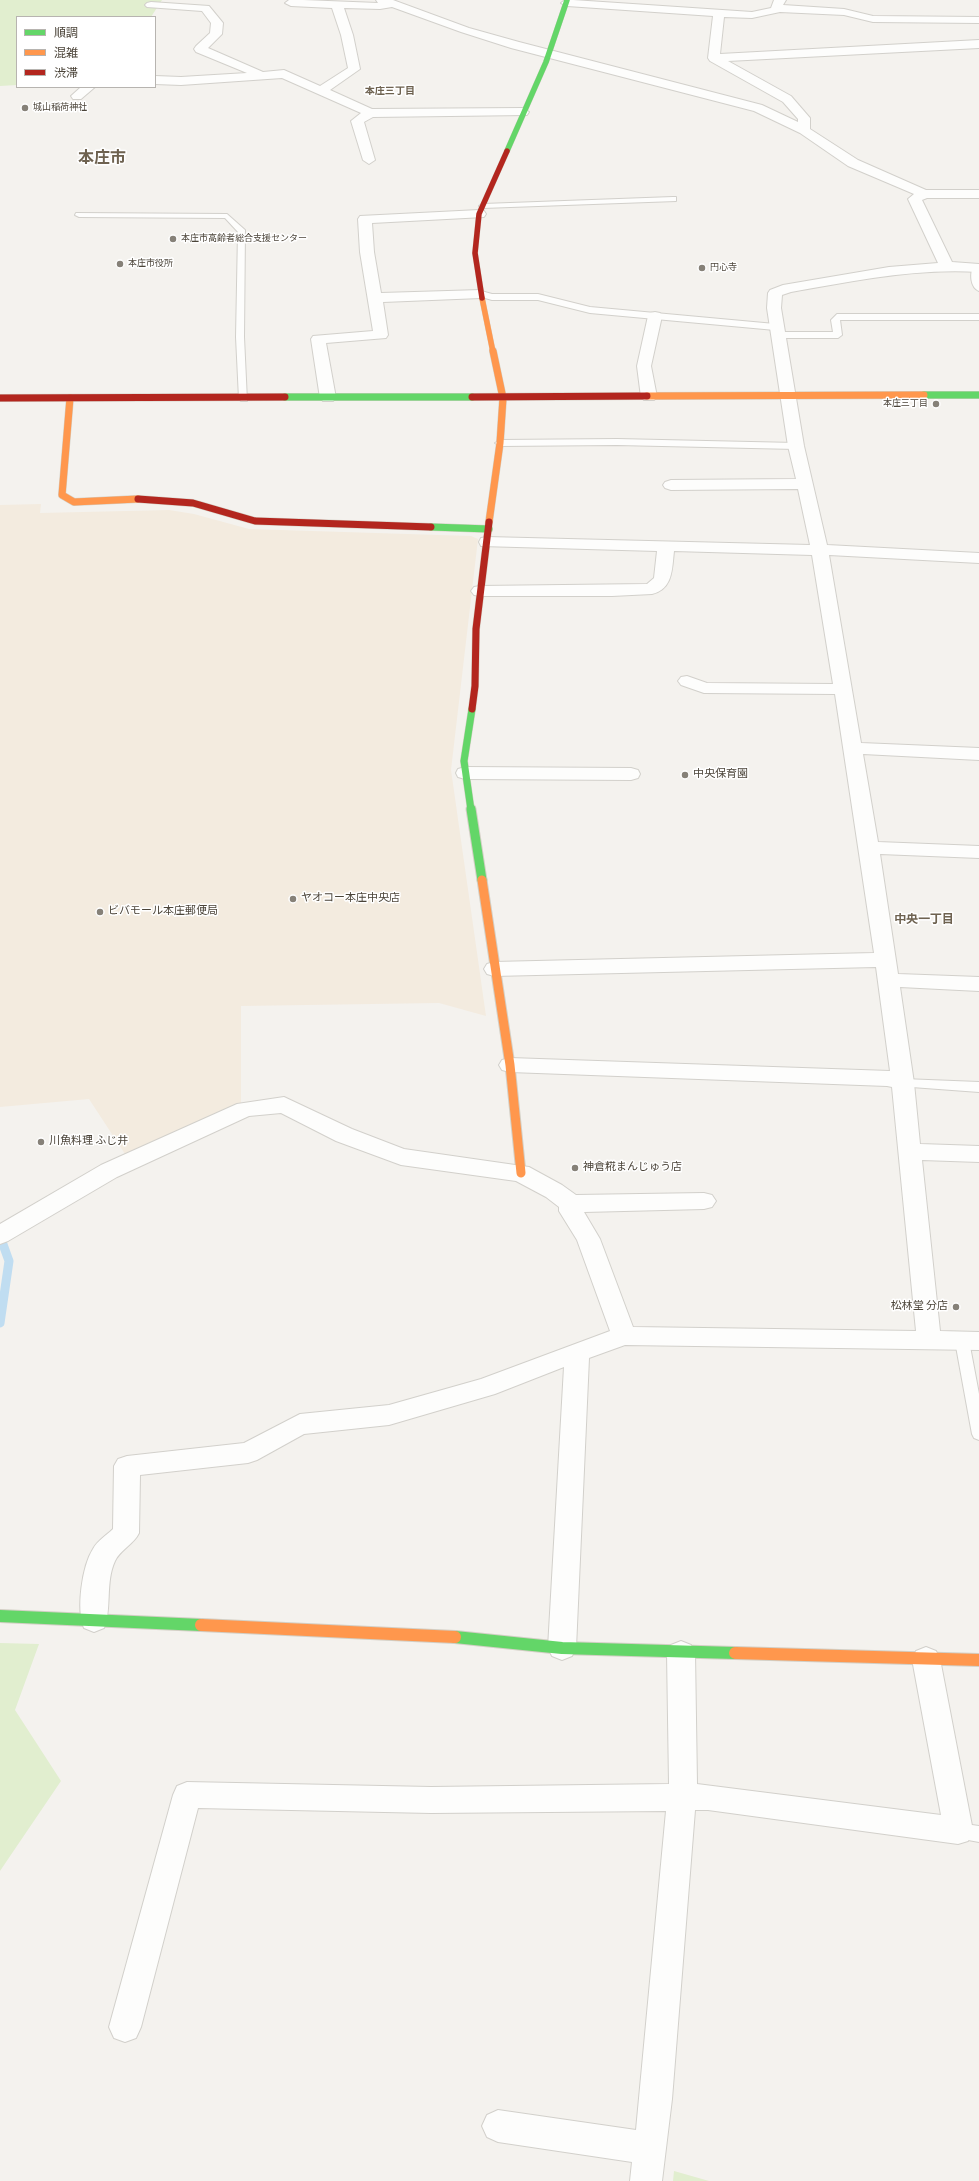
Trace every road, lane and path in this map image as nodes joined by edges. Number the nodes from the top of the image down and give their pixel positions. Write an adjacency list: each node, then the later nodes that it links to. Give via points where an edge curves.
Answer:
1 (567, 1): 7 (street); 10 (street)
2 (387, 2): 6 (street, via 380,6); 10 (street, via 465,30)
3 (291, 3): 6 (street)
4 (778, 4): 7 (street, via 775,10 752,15); 8 (street, via 844,12 873,19)
5 (151, 5): 12 (street, via 205,8 217,23 217,28 216,34 200,49)
6 (337, 5): 15 (street, via 354,69)
7 (718, 14): 11 (street)
8 (979, 20)
9 (979, 44): 11 (street)
10 (549, 54): 17 (street); 19 (street, via 758,108)
11 (714, 58): 19 (street, via 787,99 804,118)
12 (264, 76): 13 (street); 15 (street, via 284,74)
13 (156, 80)
14 (88, 88): 16 (street)
15 (321, 91): 18 (street)
16 (77, 96)
17 (524, 112): 18 (street); 24 (street)
18 (370, 113): 20 (street, via 357,121)
19 (804, 130): 21 (street, via 853,163)
20 (369, 160)
21 (924, 194): 22 (street); 26 (street, via 915,199)
22 (979, 194)
23 (674, 199): 24 (lane)
24 (481, 210): 29 (street, via 475,253); 30 (street, via 365,219)
25 (79, 215): 41 (lane, via 227,216 242,232 240,337)
26 (947, 266): 27 (street); 33 (street, via 889,271 788,288 775,293)
27 (978, 268): 28 (lane, via 975,278)
28 (979, 288)
29 (481, 294): 30 (street); 31 (lane, via 492,297 538,297 590,310); 40 (street)
30 (375, 298): 39 (street, via 381,335 318,340)
31 (654, 316): 33 (lane); 35 (street, via 644,366)
32 (979, 317): 33 (lane, via 837,317 835,320 838,334)
33 (776, 331): 36 (street)
34 (979, 395): 36 (street)
35 (648, 397): 36 (street); 40 (street)
36 (789, 397): 43 (street)
37 (0, 398): 38 (street)
38 (70, 398): 41 (street); 46 (street, via 62,494 74,502 164,500 186,502 235,517 255,520)
39 (328, 398): 40 (street); 41 (street)
40 (503, 398): 42 (street)
41 (244, 399)
42 (500, 443): 43 (lane, via 617,442); 46 (street)
43 (796, 446): 44 (street)
44 (805, 484): 45 (street); 48 (street)
45 (671, 485)
46 (488, 535): 47 (street); 50 (street)
47 (666, 547): 48 (street); 50 (street, via 662,580 652,589)
48 (820, 550): 49 (street); 52 (street)
49 (979, 558)
50 (480, 591): 55 (street, via 475,686 464,761)
51 (687, 681): 52 (street, via 704,688)
52 (842, 689): 53 (street)
53 (852, 748): 54 (street); 57 (street)
54 (979, 754)
55 (465, 772): 56 (street); 59 (street)
56 (631, 774)
57 (869, 848): 58 (street); 60 (street)
58 (979, 852)
59 (494, 969): 60 (street); 62 (street)
60 (886, 970): 61 (street); 63 (street)
61 (979, 984)
62 (510, 1065): 63 (street, via 888,1078); 67 (street)
63 (903, 1083): 64 (lane); 65 (street)
64 (979, 1087)
65 (910, 1152): 66 (street); 72 (street)
66 (979, 1154)
67 (521, 1173): 69 (street, via 554,1191); 70 (street, via 401,1156 344,1136 284,1105 245,1109 109,1171)
68 (704, 1201): 69 (street)
69 (571, 1204): 71 (street, via 571,1210 588,1239)
70 (0, 1235)
71 (624, 1336): 72 (street); 74 (street)
72 (929, 1341): 73 (street)
73 (971, 1341): 75 (lane)
74 (577, 1352): 77 (street, via 486,1387 389,1415 300,1424 248,1453 127,1466 126,1534 103,1555 94,1594); 78 (street)
75 (979, 1434)
76 (0, 1616): 77 (street)
77 (94, 1620): 78 (street, via 446,1636)
78 (562, 1648): 79 (street)
79 (681, 1653): 80 (street); 82 (street)
80 (926, 1659): 81 (street); 83 (street)
81 (979, 1660)
82 (682, 1798): 83 (street, via 708,1797); 84 (street, via 431,1800 188,1795); 86 (street)
83 (968, 1833)
84 (125, 2027)
85 (498, 2126): 86 (street)
86 (650, 2148): 87 (street)
87 (646, 2181)

